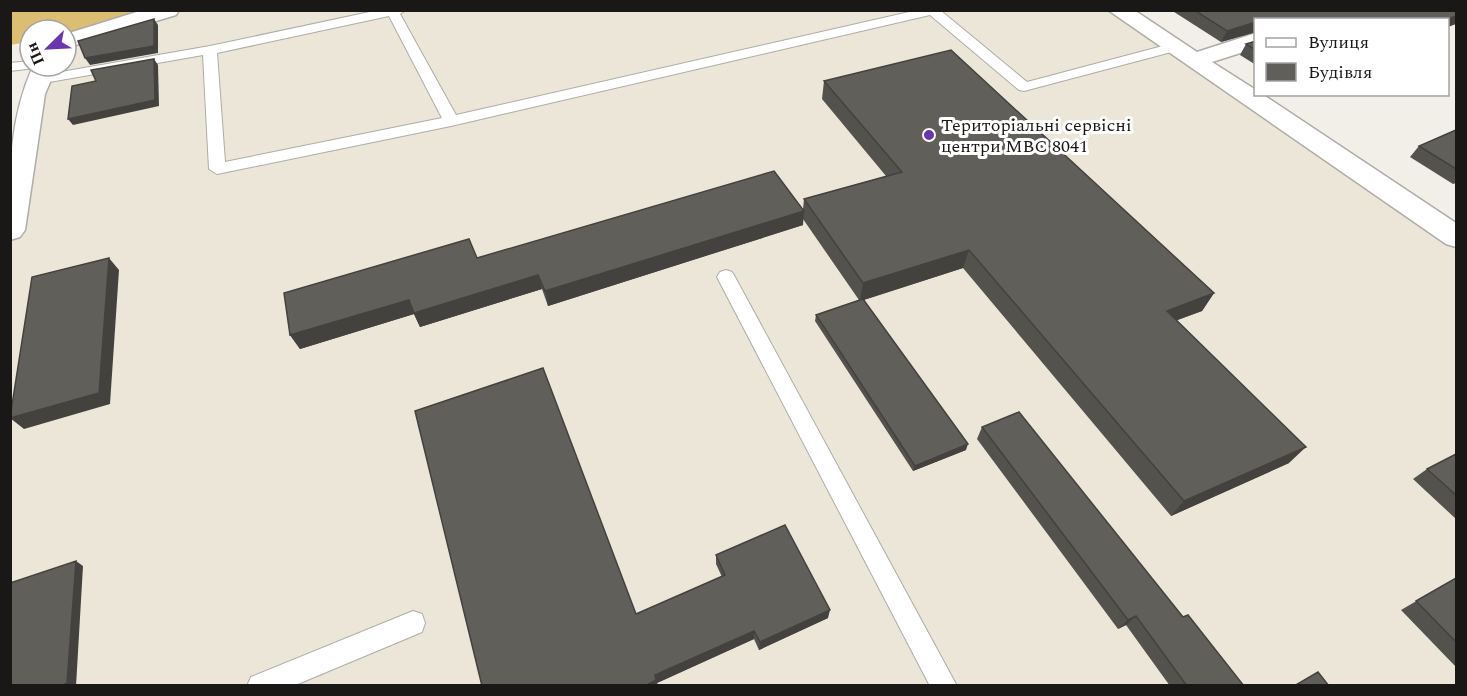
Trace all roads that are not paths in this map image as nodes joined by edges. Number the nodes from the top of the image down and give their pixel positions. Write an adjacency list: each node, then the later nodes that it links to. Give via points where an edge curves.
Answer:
1 (168, 10): 4 (street)
2 (1119, 10): 6 (street)
3 (397, 11): 7 (lane); 11 (lane)
4 (78, 37)
5 (1254, 41): 8 (street)
6 (1174, 46): 8 (street); 11 (lane, via 1024,87 933,11)
7 (210, 51): 9 (lane); 11 (lane, via 217,169)
8 (1195, 60): 13 (street)
9 (78, 66)
10 (36, 78): 12 (street)
11 (451, 121)
12 (10, 231)
13 (1456, 237)
14 (726, 277): 17 (lane)
15 (413, 623): 16 (lane)
16 (260, 686)
17 (944, 686)

